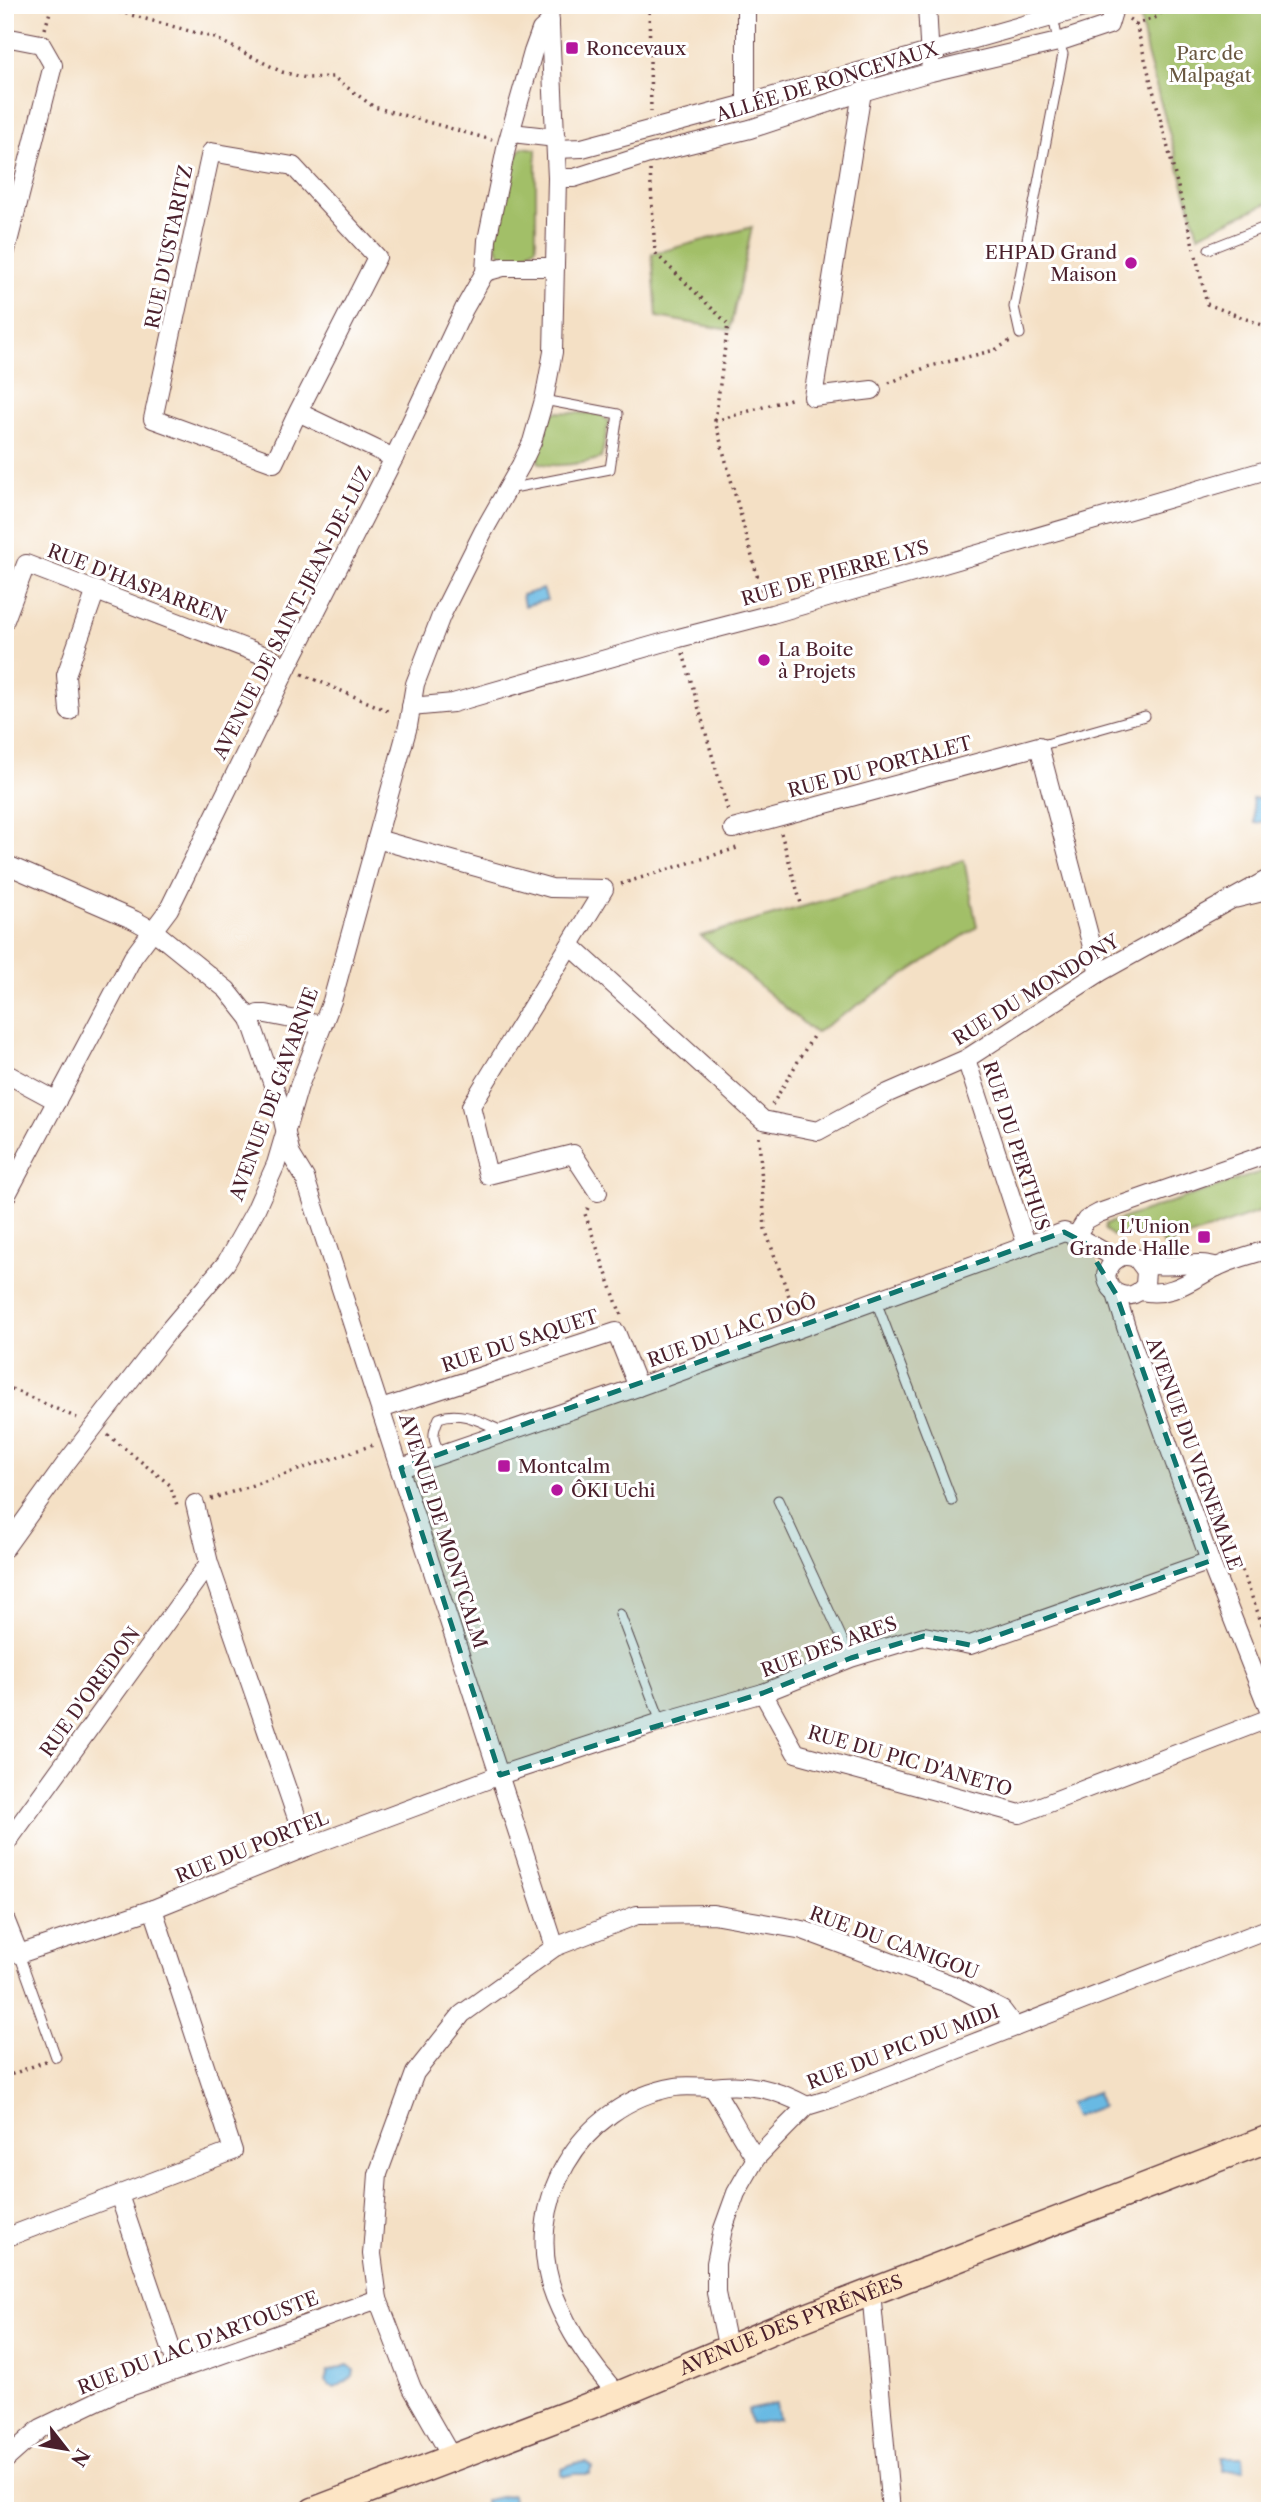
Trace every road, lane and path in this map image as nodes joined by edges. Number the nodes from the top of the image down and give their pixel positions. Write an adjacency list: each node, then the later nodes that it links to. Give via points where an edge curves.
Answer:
1 (63, 5): 10 (path)
2 (125, 5): 10 (path)
3 (649, 5): 18 (path)
4 (746, 5): 17 (street)
5 (927, 5): 14 (street)
6 (1094, 5): 9 (street, ALLÉE DE RONCEVAUX)
7 (1115, 5): 13 (street, ALLÉE DE RONCEVAUX, via 1109,25)
8 (1168, 5): 28 (path, via 1157,17 1136,24 1207,304)
9 (1052, 11): 13 (lane); 14 (street, ALLÉE DE RONCEVAUX)
10 (124, 13): 19 (path, via 215,38 282,72 306,78 333,77 374,107)
11 (550, 13): 19 (street, AVENUE DE SAINT-JEAN-DE-LUZ, via 533,52); 20 (street, AVENUE DE GAVARNIE)
12 (5, 37): 25 (street, via 41,44 52,65)
13 (1058, 42): 15 (street, ALLÉE DE RONCEVAUX); 29 (lane, via 1063,54 1014,307)
14 (930, 52): 15 (street); 17 (street, ALLÉE DE RONCEVAUX)
15 (931, 72): 16 (street, ALLÉE DE RONCEVAUX)
16 (862, 92): 21 (street, ALLÉE DE RONCEVAUX, via 750,129); 31 (street)
17 (746, 104): 18 (street, ALLÉE DE RONCEVAUX)
18 (651, 128): 20 (street, ALLÉE DE RONCEVAUX, via 582,148)
19 (510, 139): 20 (street, ALLÉE DE RONCEVAUX); 27 (street, AVENUE DE SAINT-JEAN-DE-LUZ, via 487,240)
20 (556, 144): 22 (street, AVENUE DE GAVARNIE)
21 (649, 154): 22 (street, ALLÉE DE RONCEVAUX, via 574,178); 34 (path, via 655,253 728,324)
22 (557, 178): 26 (street, AVENUE DE GAVARNIE)
23 (1270, 225): 24 (lane)
24 (1209, 250)
25 (5, 254)
26 (553, 267): 27 (street, via 503,267); 32 (street, AVENUE DE GAVARNIE, via 553,352)
27 (485, 272): 35 (street, AVENUE DE SAINT-JEAN-DE-LUZ)
28 (1270, 328)
29 (1020, 334): 30 (path, via 995,350 928,367)
30 (872, 390): 31 (street)
31 (813, 397): 34 (path, via 796,397)
32 (544, 400): 37 (street, AVENUE DE GAVARNIE, via 532,442); 37 (lane, via 618,414 610,469)
33 (298, 412): 33 (street, RUE D'USTARITZ, via 377,257 293,166 211,152 153,419 274,463); 35 (street)
34 (715, 421): 39 (path, via 764,601)
35 (394, 458): 42 (street, AVENUE DE SAINT-JEAN-DE-LUZ)
36 (1270, 469): 39 (street, RUE DE PIERRE LYS)
37 (506, 490): 43 (street, AVENUE DE GAVARNIE, via 441,616)
38 (96, 590): 40 (street, RUE D'HASPARREN, via 26,564); 42 (street, RUE D'HASPARREN); 44 (street, via 65,675)
39 (772, 614): 41 (street, RUE DE PIERRE LYS)
40 (5, 620)
41 (679, 638): 43 (street, RUE DE PIERRE LYS, via 453,704); 48 (path)
42 (287, 668): 43 (path, via 388,712); 56 (street, AVENUE DE SAINT-JEAN-DE-LUZ)
43 (411, 707): 49 (street, AVENUE DE GAVARNIE)
44 (69, 711)
45 (1145, 716): 46 (lane, RUE DU PORTALET)
46 (1039, 746): 47 (street, RUE DU PORTALET); 58 (street)
47 (777, 817): 48 (street, RUE DU PORTALET); 54 (path)
48 (733, 829): 52 (path, via 738,848)
49 (377, 839): 52 (street, via 551,888); 60 (street, AVENUE DE GAVARNIE)
50 (5, 864): 56 (street, AVENUE DE MONTCALM)
51 (1270, 878): 55 (street, RUE DU MONDONY)
52 (604, 889): 57 (street)
53 (1270, 895): 55 (lane, RUE DU MONDONY)
54 (802, 907)
55 (1218, 908): 58 (street, RUE DU MONDONY)
56 (154, 931): 59 (street, AVENUE DE MONTCALM, via 227,990); 64 (street, AVENUE DE SAINT-JEAN-DE-LUZ, via 133,957)
57 (571, 946): 65 (street); 68 (street, via 471,1106 488,1175 573,1154)
58 (1099, 973): 62 (street, RUE DU MONDONY)
59 (250, 1019): 60 (street, via 266,1014); 66 (street, AVENUE DE MONTCALM)
60 (322, 1025): 66 (street, AVENUE DE GAVARNIE)
61 (815, 1033): 65 (path)
62 (966, 1059): 65 (street, RUE DU MONDONY, via 888,1093 818,1131); 71 (street, RUE DU PERTHUS)
63 (5, 1073): 64 (street)
64 (57, 1101): 69 (street, AVENUE DE SAINT-JEAN-DE-LUZ)
65 (763, 1120): 79 (path, via 758,1129 765,1229)
66 (286, 1130): 84 (street, AVENUE DE MONTCALM); 85 (street, AVENUE DE GAVARNIE, via 255,1211 226,1263)
67 (1270, 1153): 70 (street, via 1099,1213 1086,1220)
68 (598, 1192): 80 (path, via 584,1213 623,1322)
69 (5, 1198)
70 (1080, 1239): 71 (street, RUE DU LAC D'OÔ, via 1064,1232); 73 (street); 76 (street)
71 (1027, 1246): 78 (street, RUE DU LAC D'OÔ)
72 (1270, 1249): 75 (street)
73 (1117, 1259): 74 (street); 76 (street)
74 (1137, 1259): 75 (street, via 1157,1265 1205,1263); 77 (street, via 1147,1278)
75 (1217, 1267): 77 (street, via 1156,1294)
76 (1106, 1275): 77 (street, via 1111,1289)
77 (1130, 1294): 94 (street, AVENUE DU VIGNEMALE, via 1126,1327)
78 (876, 1301): 79 (street, RUE DU LAC D'OÔ); 91 (lane)
79 (800, 1328): 83 (street, RUE DU LAC D'OÔ)
80 (615, 1332): 83 (street, RUE DU SAQUET); 84 (street, RUE DU SAQUET)
81 (1168, 1374): 97 (path, AVENUE DU VIGNEMALE)
82 (5, 1387): 85 (path)
83 (638, 1387): 86 (street, RUE DU LAC D'OÔ)
84 (382, 1409): 87 (street, AVENUE DE MONTCALM)
85 (96, 1425): 92 (path, via 170,1485 178,1509); 93 (street, AVENUE DE GAVARNIE)
86 (505, 1433): 88 (street, RUE DU LAC D'OÔ); 88 (lane, via 451,1413 439,1418 433,1431)
87 (391, 1440): 89 (street, AVENUE DE MONTCALM); 92 (path)
88 (443, 1455): 89 (street, RUE DU LAC D'OÔ)
89 (401, 1468): 102 (street, AVENUE DE MONTCALM)
90 (778, 1500): 98 (lane)
91 (952, 1501)
92 (195, 1504): 95 (street)
93 (5, 1548)
94 (1210, 1561): 98 (street, RUE DES ARES, via 970,1645 924,1636); 100 (street, AVENUE DU VIGNEMALE)
95 (209, 1563): 103 (street, RUE D'OREDON); 104 (street)
96 (620, 1614): 101 (lane)
97 (1270, 1645)
98 (850, 1658): 99 (street, RUE DES ARES)
99 (763, 1693): 100 (street, RUE DU PIC D'ANETO, via 796,1753 1020,1814); 101 (street, RUE DES ARES)
100 (1270, 1716)
101 (661, 1722): 102 (street, RUE DES ARES)
102 (500, 1775): 104 (street, RUE DU PORTEL); 108 (street, AVENUE DE MONTCALM)
103 (5, 1845)
104 (307, 1847): 105 (street, RUE DU PORTEL)
105 (153, 1909): 109 (street, RUE DU PORTEL); 117 (street, via 233,2151)
106 (5, 1919): 109 (street)
107 (1270, 1928): 110 (street, RUE DU PIC DU MIDI)
108 (555, 1947): 110 (street, RUE DU CANIGOU, via 637,1915 713,1914 803,1930 956,1986 1002,2010); 120 (street, RUE DU CANIGOU, via 462,2014 415,2073 378,2174 372,2254)
109 (19, 1954): 111 (lane)
110 (1015, 2027): 114 (street, RUE DU PIC DU MIDI)
111 (56, 2057): 112 (path)
112 (5, 2077)
113 (712, 2087): 114 (street, via 738,2083 785,2094); 116 (street); 123 (street, via 676,2087 638,2099 603,2119 572,2152 554,2183 544,2221 554,2296 572,2331)
114 (807, 2106): 116 (street, RUE DU PIC DU MIDI)
115 (1270, 2138): 119 (main road, AVENUE DES PYRÉNÉES)
116 (756, 2158): 121 (street, RUE DU PIC DU MIDI, via 736,2193 716,2263 716,2293)
117 (119, 2195): 118 (street); 122 (street)
118 (5, 2238)
119 (871, 2291): 121 (main road, AVENUE DES PYRÉNÉES); 127 (street)
120 (378, 2299): 122 (street, RUE DU LAC D'ARTOUSTE); 124 (street, RUE DU CANIGOU, via 412,2388)
121 (728, 2350): 123 (main road, AVENUE DES PYRÉNÉES)
122 (178, 2369): 125 (street, RUE DU LAC D'ARTOUSTE, via 118,2391 41,2428)
123 (618, 2395): 124 (main road, AVENUE DES PYRÉNÉES)
124 (452, 2458): 126 (main road, AVENUE DES PYRÉNÉES)
125 (5, 2460)
126 (313, 2511)
127 (891, 2511)

